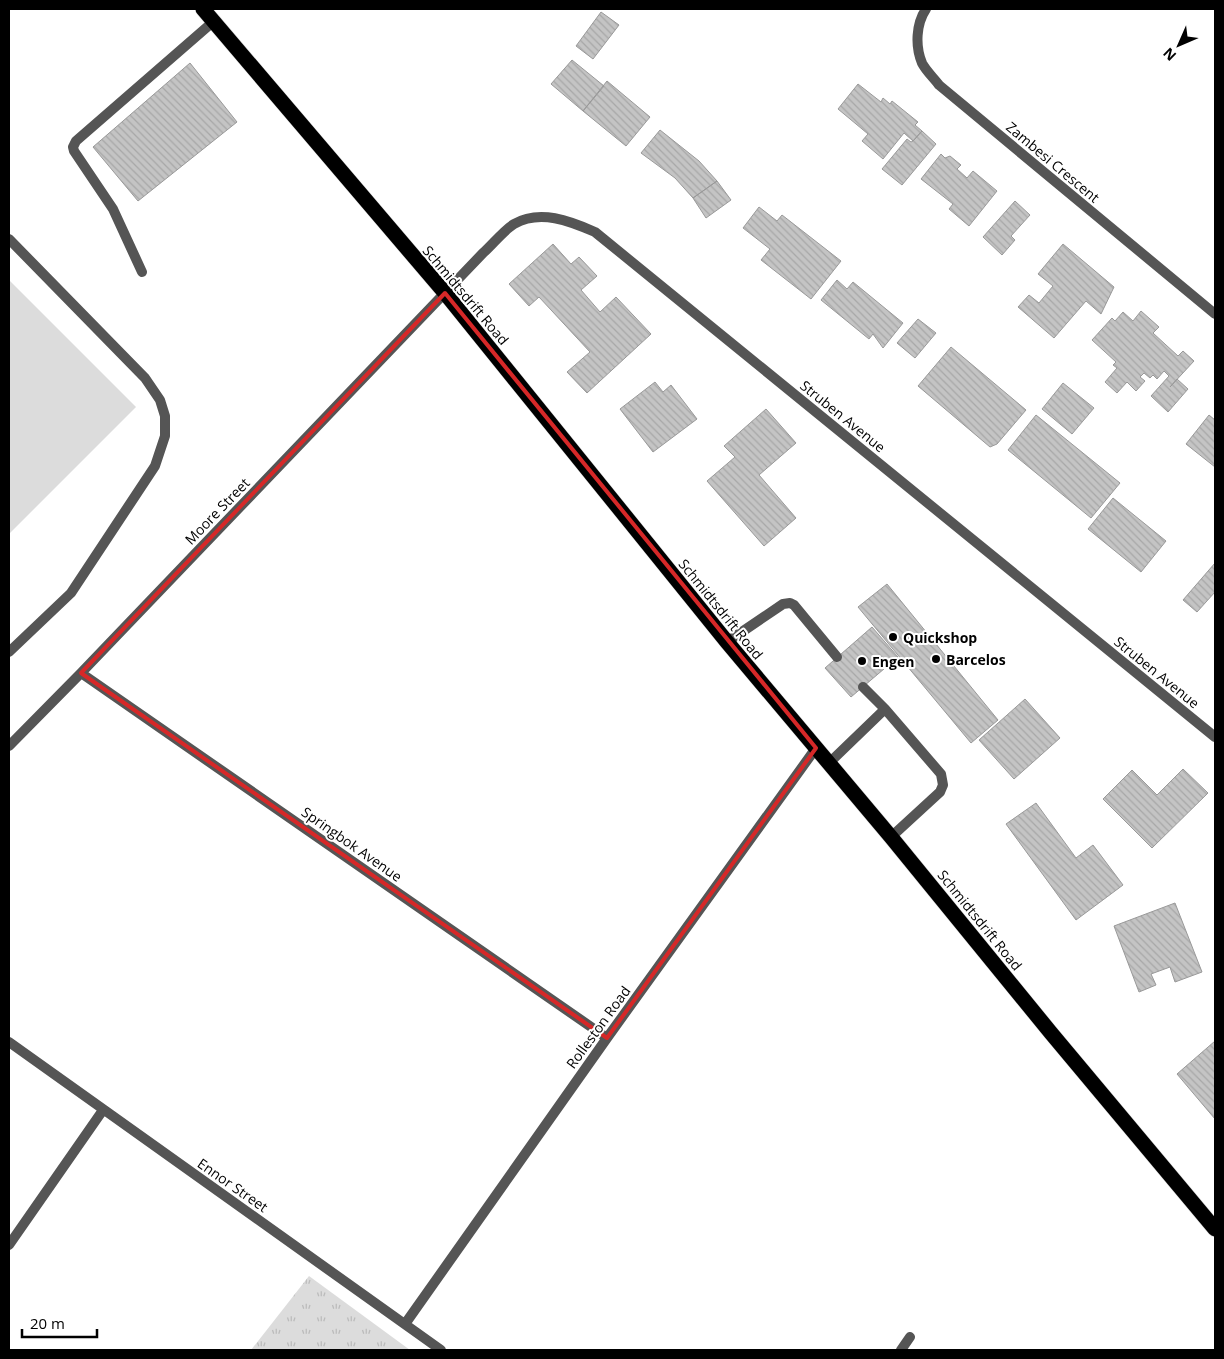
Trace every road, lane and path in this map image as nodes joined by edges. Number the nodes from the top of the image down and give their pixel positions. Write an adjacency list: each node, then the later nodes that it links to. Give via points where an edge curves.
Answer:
1 (203, 9): 3 (highway, Schmidtsdrift Road)
2 (926, 9): 7 (street, Zambesi Crescent, via 918,27 918,47 922,63 939,85)
3 (214, 22): 5 (street, via 73,147 113,209); 6 (highway, Schmidtsdrift Road)
4 (9, 239): 9 (street, via 145,378 160,400 165,416 165,436 155,466 71,593)
5 (142, 272)
6 (445, 293): 8 (highway, Schmidtsdrift Road); 11 (street, Moore Street); 14 (street, Struben Avenue, via 513,224 532,217 546,217 572,222 596,232)
7 (1215, 314)
8 (727, 642): 10 (street, via 783,604 790,603); 16 (highway, Schmidtsdrift Road)
9 (9, 652)
10 (838, 657)
11 (81, 673): 15 (street, Moore Street); 19 (street, Springbok Avenue)
12 (863, 687): 13 (street)
13 (885, 709): 17 (street); 18 (street, via 941,774 943,781 940,792)
14 (1215, 737)
15 (9, 746)
16 (816, 748): 17 (highway, Schmidtsdrift Road); 19 (street, Rolleston Road)
17 (829, 763): 18 (highway, Schmidtsdrift Road)
18 (891, 837): 22 (highway, Schmidtsdrift Road)
19 (607, 1038): 24 (street, Rolleston Road)
20 (9, 1042): 21 (street, Ennor Street)
21 (104, 1110): 23 (street); 24 (street, Ennor Street)
22 (1215, 1229)
23 (9, 1245)
24 (405, 1324): 26 (street, Ennor Street)
25 (910, 1337): 27 (street)
26 (441, 1350)
27 (901, 1350)

